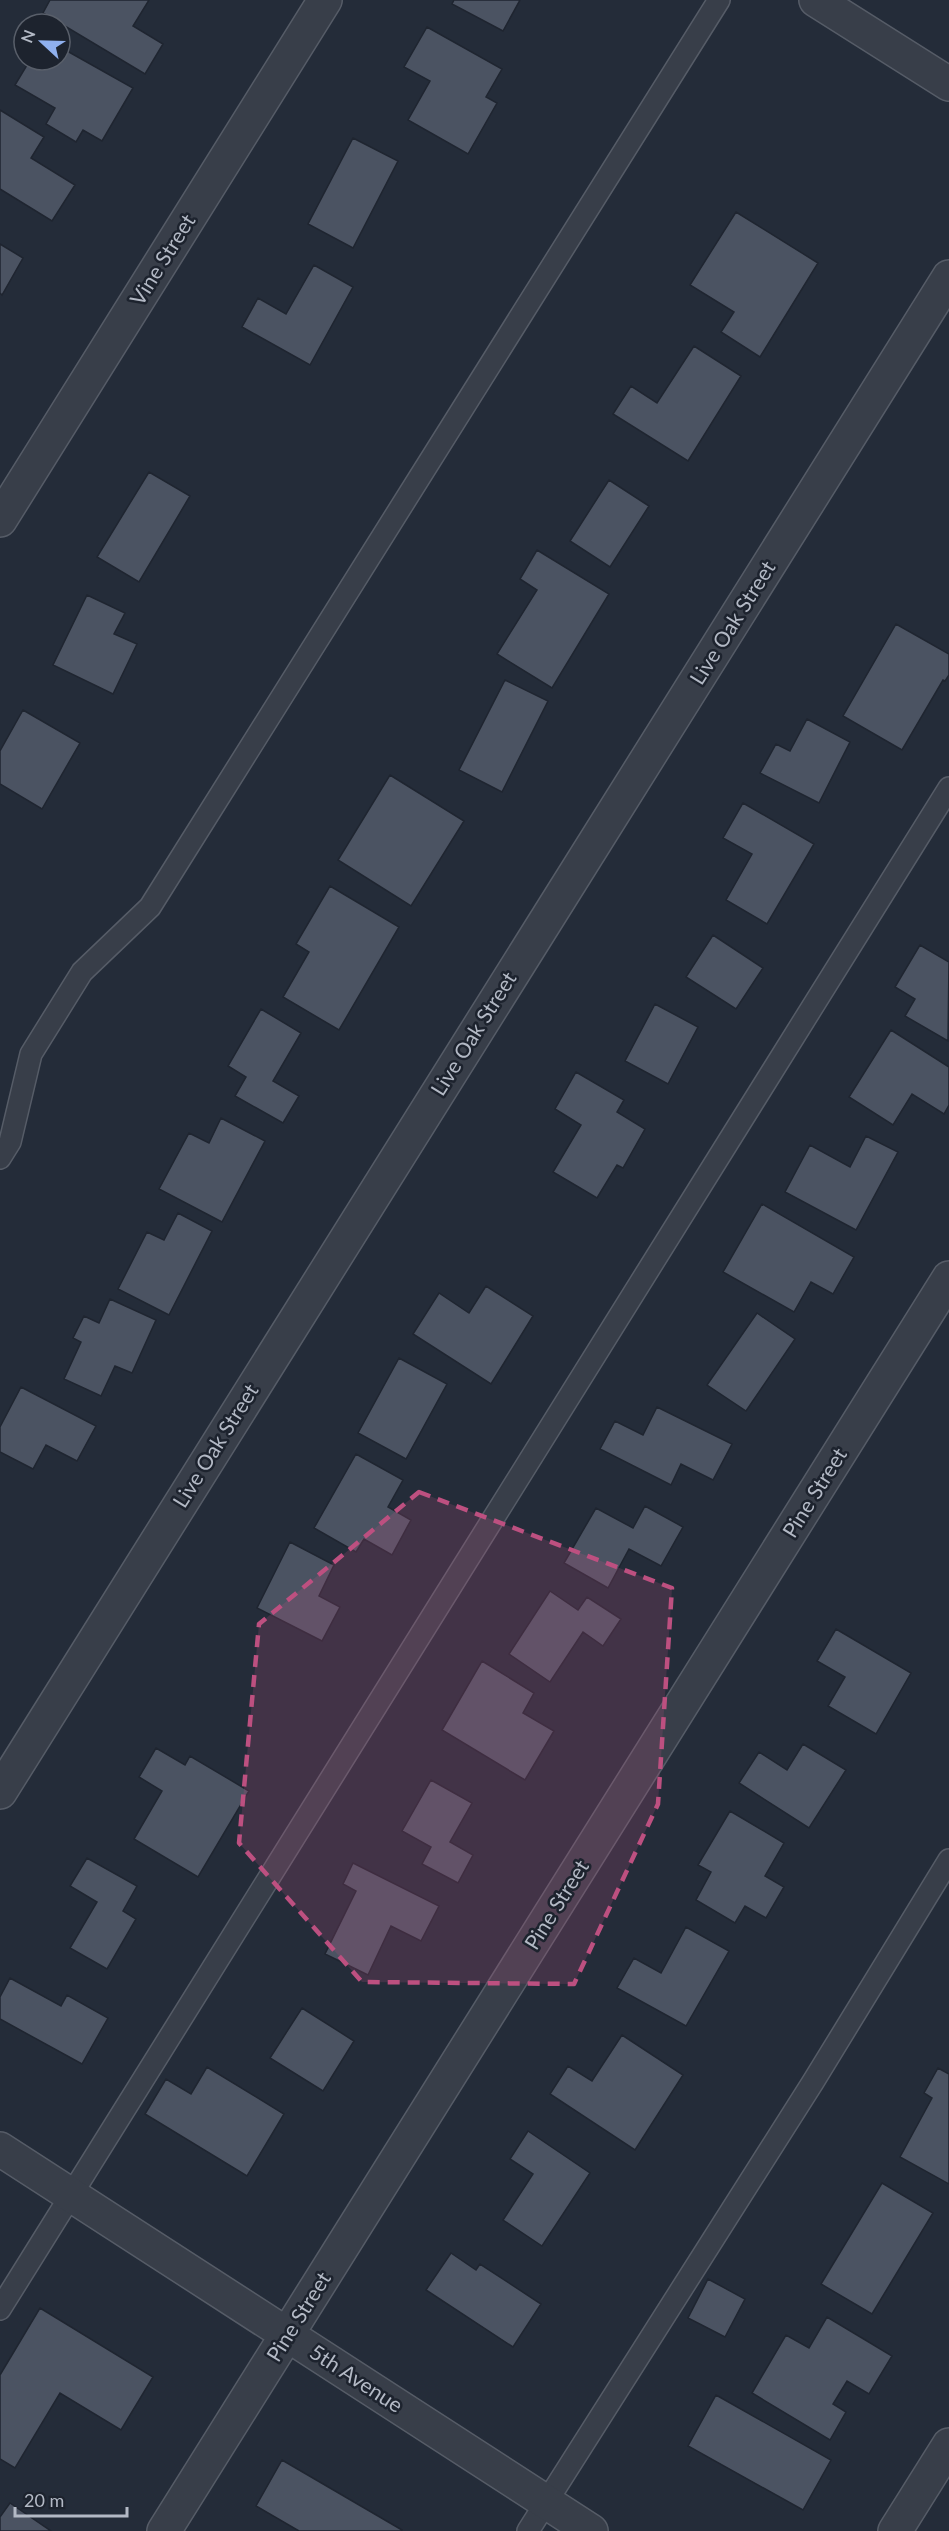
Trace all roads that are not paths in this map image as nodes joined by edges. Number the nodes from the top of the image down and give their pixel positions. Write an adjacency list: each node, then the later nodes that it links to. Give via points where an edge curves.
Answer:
1 (325, 0): 6 (street, Vine Street)
2 (719, 0): 8 (lane, via 150,907 82,972 31,1054 10,1142)
3 (816, 0): 4 (street)
4 (949, 84)
5 (949, 277): 10 (street, Live Oak Street)
6 (0, 520)
7 (949, 788): 13 (lane)
8 (0, 1158)
9 (949, 1278): 15 (street, Pine Street)
10 (0, 1792)
11 (949, 1860): 17 (lane)
12 (0, 2149): 13 (street, 5th Avenue)
13 (73, 2196): 14 (lane); 15 (street, 5th Avenue)
14 (0, 2309)
15 (287, 2335): 17 (street, 5th Avenue); 18 (street, Pine Street)
16 (949, 2445): 21 (street)
17 (546, 2502): 19 (lane); 20 (street, 5th Avenue)
18 (164, 2531)
19 (528, 2531)
20 (591, 2531)
21 (895, 2531)

